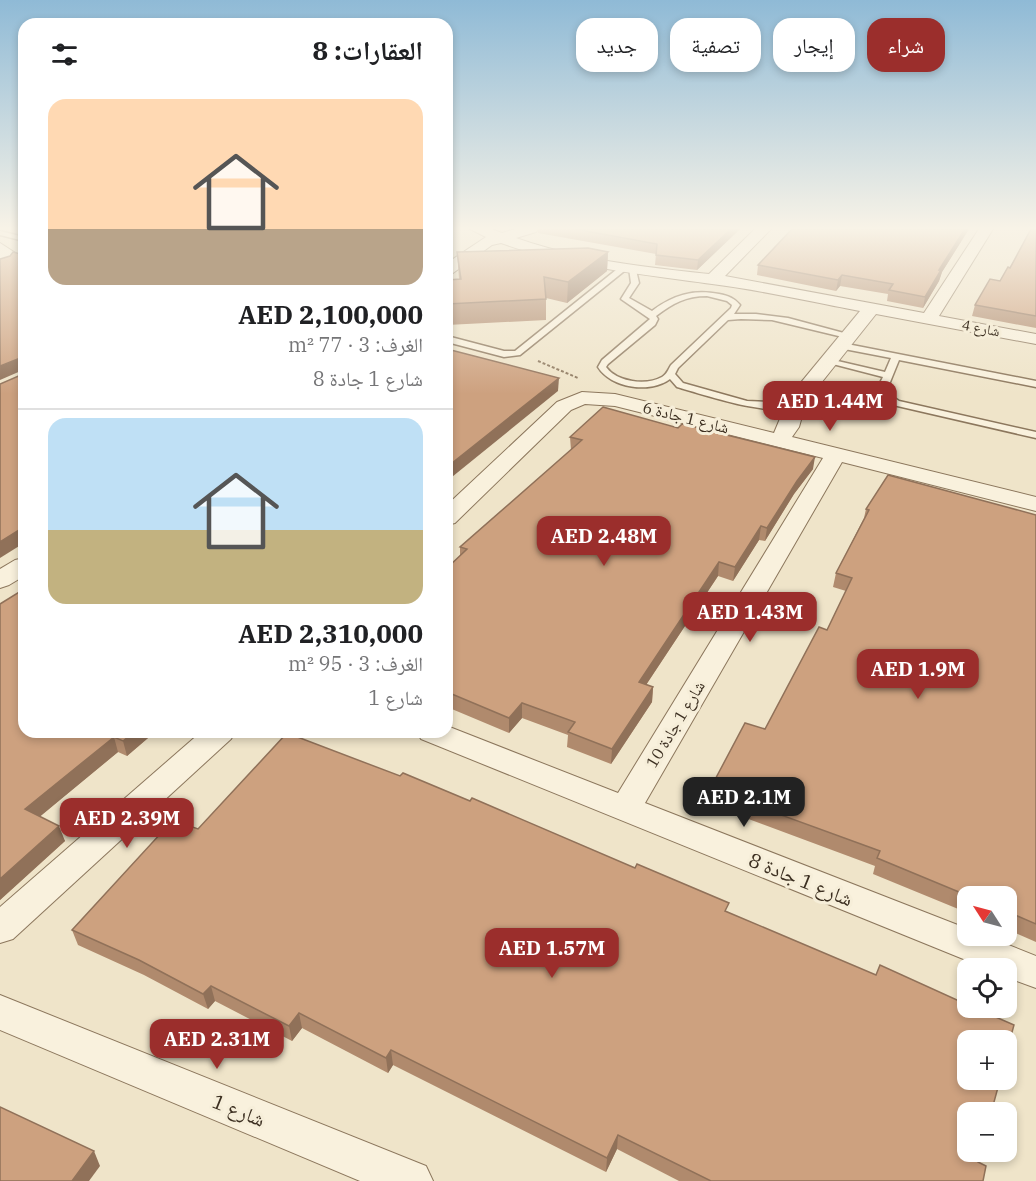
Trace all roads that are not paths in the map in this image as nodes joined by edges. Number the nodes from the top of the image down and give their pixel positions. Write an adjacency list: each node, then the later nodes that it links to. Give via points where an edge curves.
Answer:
1 (608, 284): 10 (lane, via 517,353 504,354)
2 (634, 284): 6 (lane, via 625,299)
3 (741, 284): 5 (street, شارع 4)
4 (951, 284): 8 (street)
5 (872, 308): 8 (street, شارع 4); 11 (street)
6 (652, 315): 7 (lane, via 676,297 696,294 724,297 734,303 735,309); 14 (lane, via 652,322 602,367 606,375 631,384 655,382)
7 (725, 318): 11 (lane, via 766,317); 14 (lane)
8 (929, 318): 9 (street, شارع 4)
9 (1036, 339)
10 (453, 341)
11 (847, 341): 12 (lane); 13 (street)
12 (896, 357): 15 (lane); 16 (lane)
13 (829, 362): 15 (lane); 17 (street)
14 (671, 374): 17 (lane, via 680,385 746,404)
15 (888, 375): 18 (lane, via 884,393 896,403)
16 (1036, 384)
17 (794, 405): 19 (street, via 789,427)
18 (1036, 435)
19 (780, 440): 20 (street, شارع 1 جادة 6); 22 (street, شارع 1 جادة 6, via 615,400 582,398 564,406)
20 (836, 454): 21 (street, شارع 1 جادة 6); 27 (street, شارع 1 جادة 10)
21 (1036, 504)
22 (453, 512)
23 (18, 569): 24 (street)
24 (0, 580)
25 (213, 738): 28 (street)
26 (447, 738): 27 (street, شارع 1 جادة 8)
27 (625, 809): 29 (street, شارع 1 جادة 8)
28 (0, 928)
29 (1036, 972)
30 (0, 1012): 31 (street, شارع 1)
31 (411, 1181)

